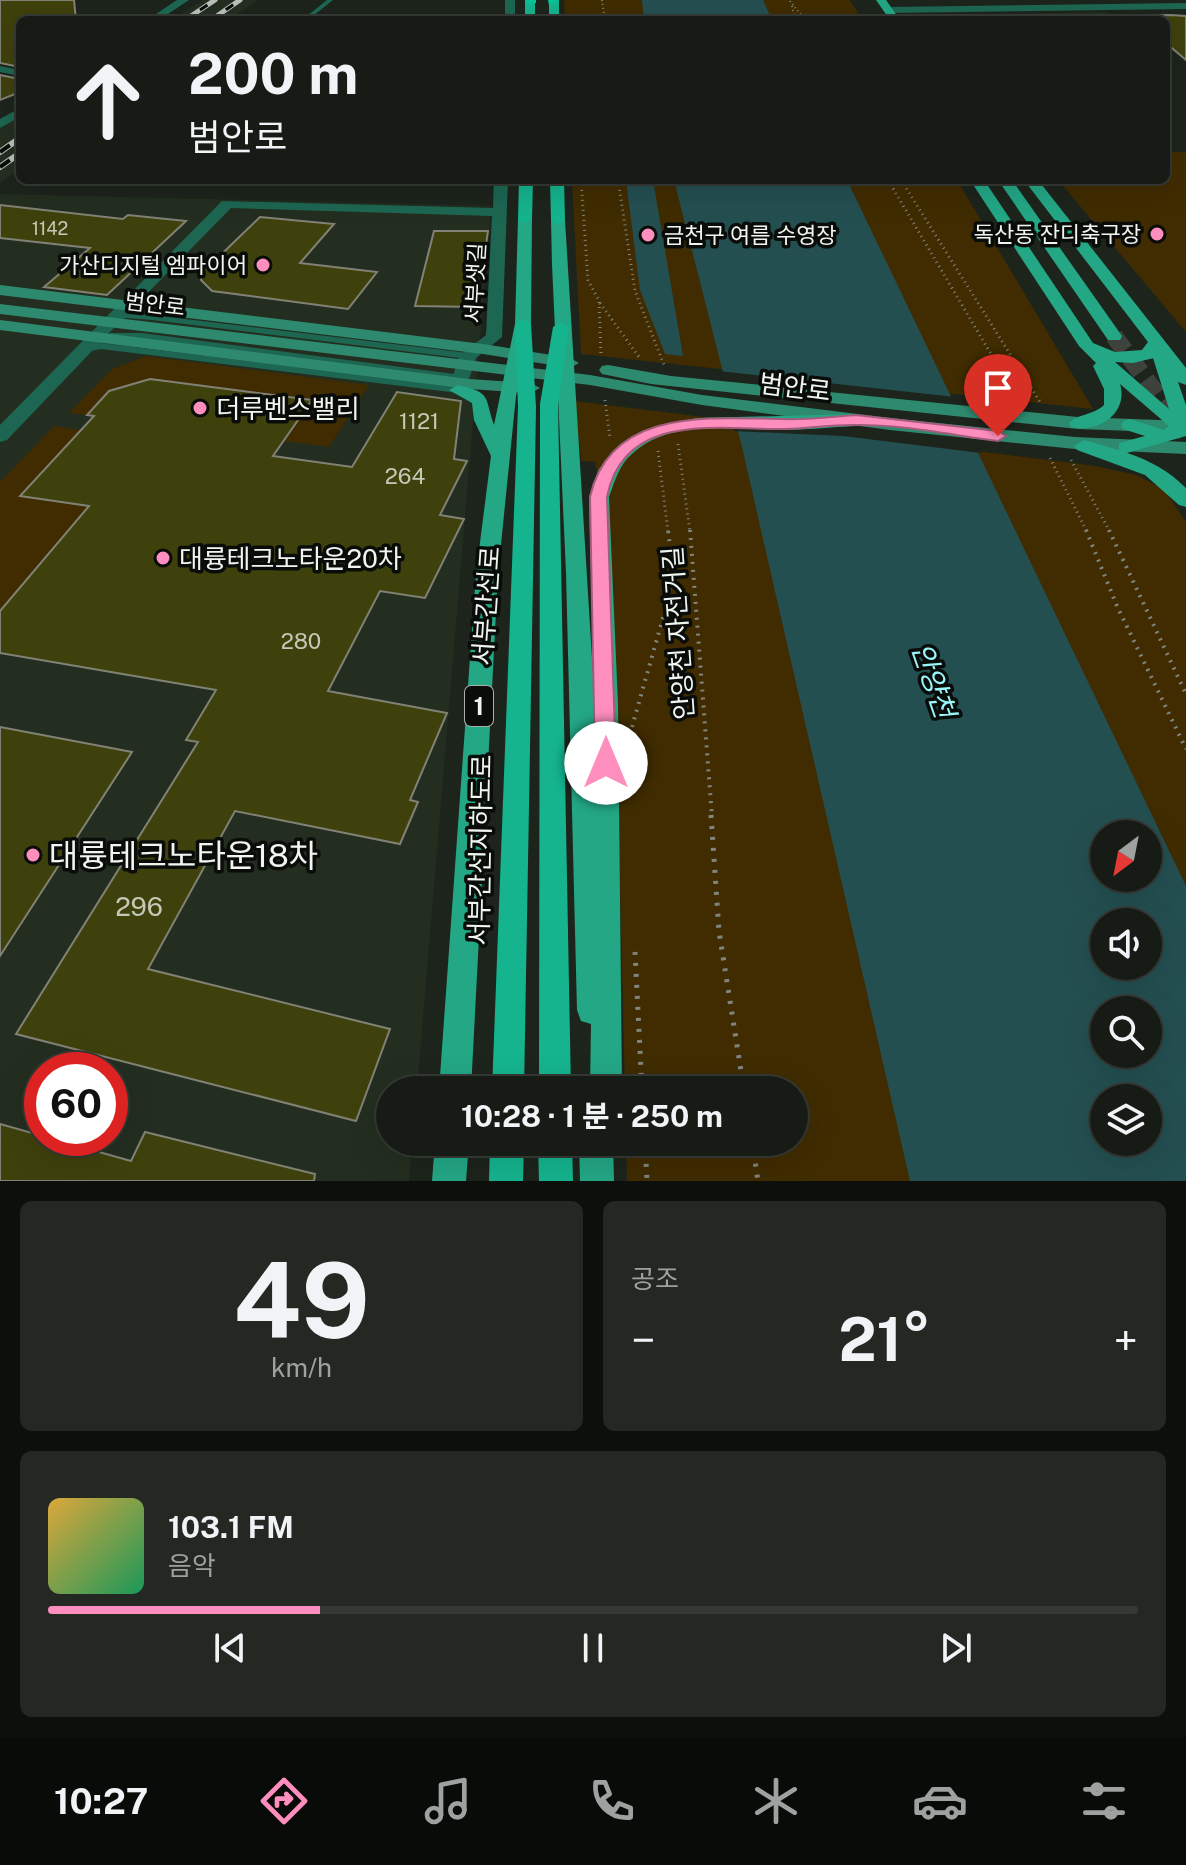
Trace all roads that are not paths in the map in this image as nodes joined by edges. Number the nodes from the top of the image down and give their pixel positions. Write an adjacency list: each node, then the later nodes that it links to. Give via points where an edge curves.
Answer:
1 (184, 0): 5 (street)
2 (330, 0): 6 (lane)
3 (884, 5): 4 (street)
4 (1186, 6)
5 (158, 16)
6 (310, 16)
7 (501, 184): 14 (street, 서부샛길)
8 (526, 184): 15 (highway, 1)
9 (557, 184): 16 (highway)
10 (980, 184): 27 (main road)
11 (1008, 184): 24 (main road)
12 (1034, 184): 25 (main road)
13 (227, 204): 14 (street, 서부샛길); 18 (street, 범안로)
14 (498, 212): 28 (street, 서부샛길, via 494,337)
15 (525, 219): 21 (main road, 서부간선로 / 1)
16 (558, 220): 23 (main road)
17 (0, 290): 18 (main road)
18 (127, 305): 20 (street, 범안로); 30 (main road, via 483,349)
19 (0, 309): 30 (main road, 범안로, via 590,380)
20 (115, 318): 26 (street, 범안로); 28 (lane, via 152,317)
21 (523, 324): 37 (main road, 서부간선로 / 1, via 507,396); 40 (highway, 서부간선지하도로, via 527,407)
22 (0, 325): 26 (main road)
23 (561, 327): 41 (highway, via 549,404); 42 (main road, via 577,573)
24 (1114, 336)
25 (1157, 341): 27 (main road, via 1150,354 1132,358); 29 (main road); 34 (main road, via 1181,418)
26 (90, 343): 30 (main road, via 167,346 469,384); 31 (lane); 31 (lane, via 142,336); 35 (street, 범안로)
27 (1091, 350): 33 (main road, via 1116,395 1109,411); 34 (main road)
28 (468, 356): 31 (street, 서부샛길)
29 (1186, 380)
30 (664, 383): 32 (main road, 범안로); 33 (main road, 범안로)
31 (460, 384): 37 (main road, via 481,401 483,420)
32 (856, 420): 36 (main road, 범안로); 43 (main road, via 710,421 662,430 629,445 603,474 599,497 606,704)
33 (1078, 423): 34 (main road, 범안로, via 1130,425)
34 (1181, 435): 36 (main road, 범안로, via 1126,447)
35 (0, 436)
36 (1084, 446): 38 (main road, via 1146,467 1169,480)
37 (502, 459): 39 (main road, 서부간선로 / 1, via 487,574)
38 (1186, 500)
39 (456, 1076)
40 (508, 1076)
41 (555, 1076)
42 (594, 1076)
43 (606, 1076)
44 (451, 1156): 47 (main road)
45 (507, 1156): 48 (highway)
46 (555, 1156): 49 (highway)
47 (449, 1181)
48 (506, 1181)
49 (556, 1181)

